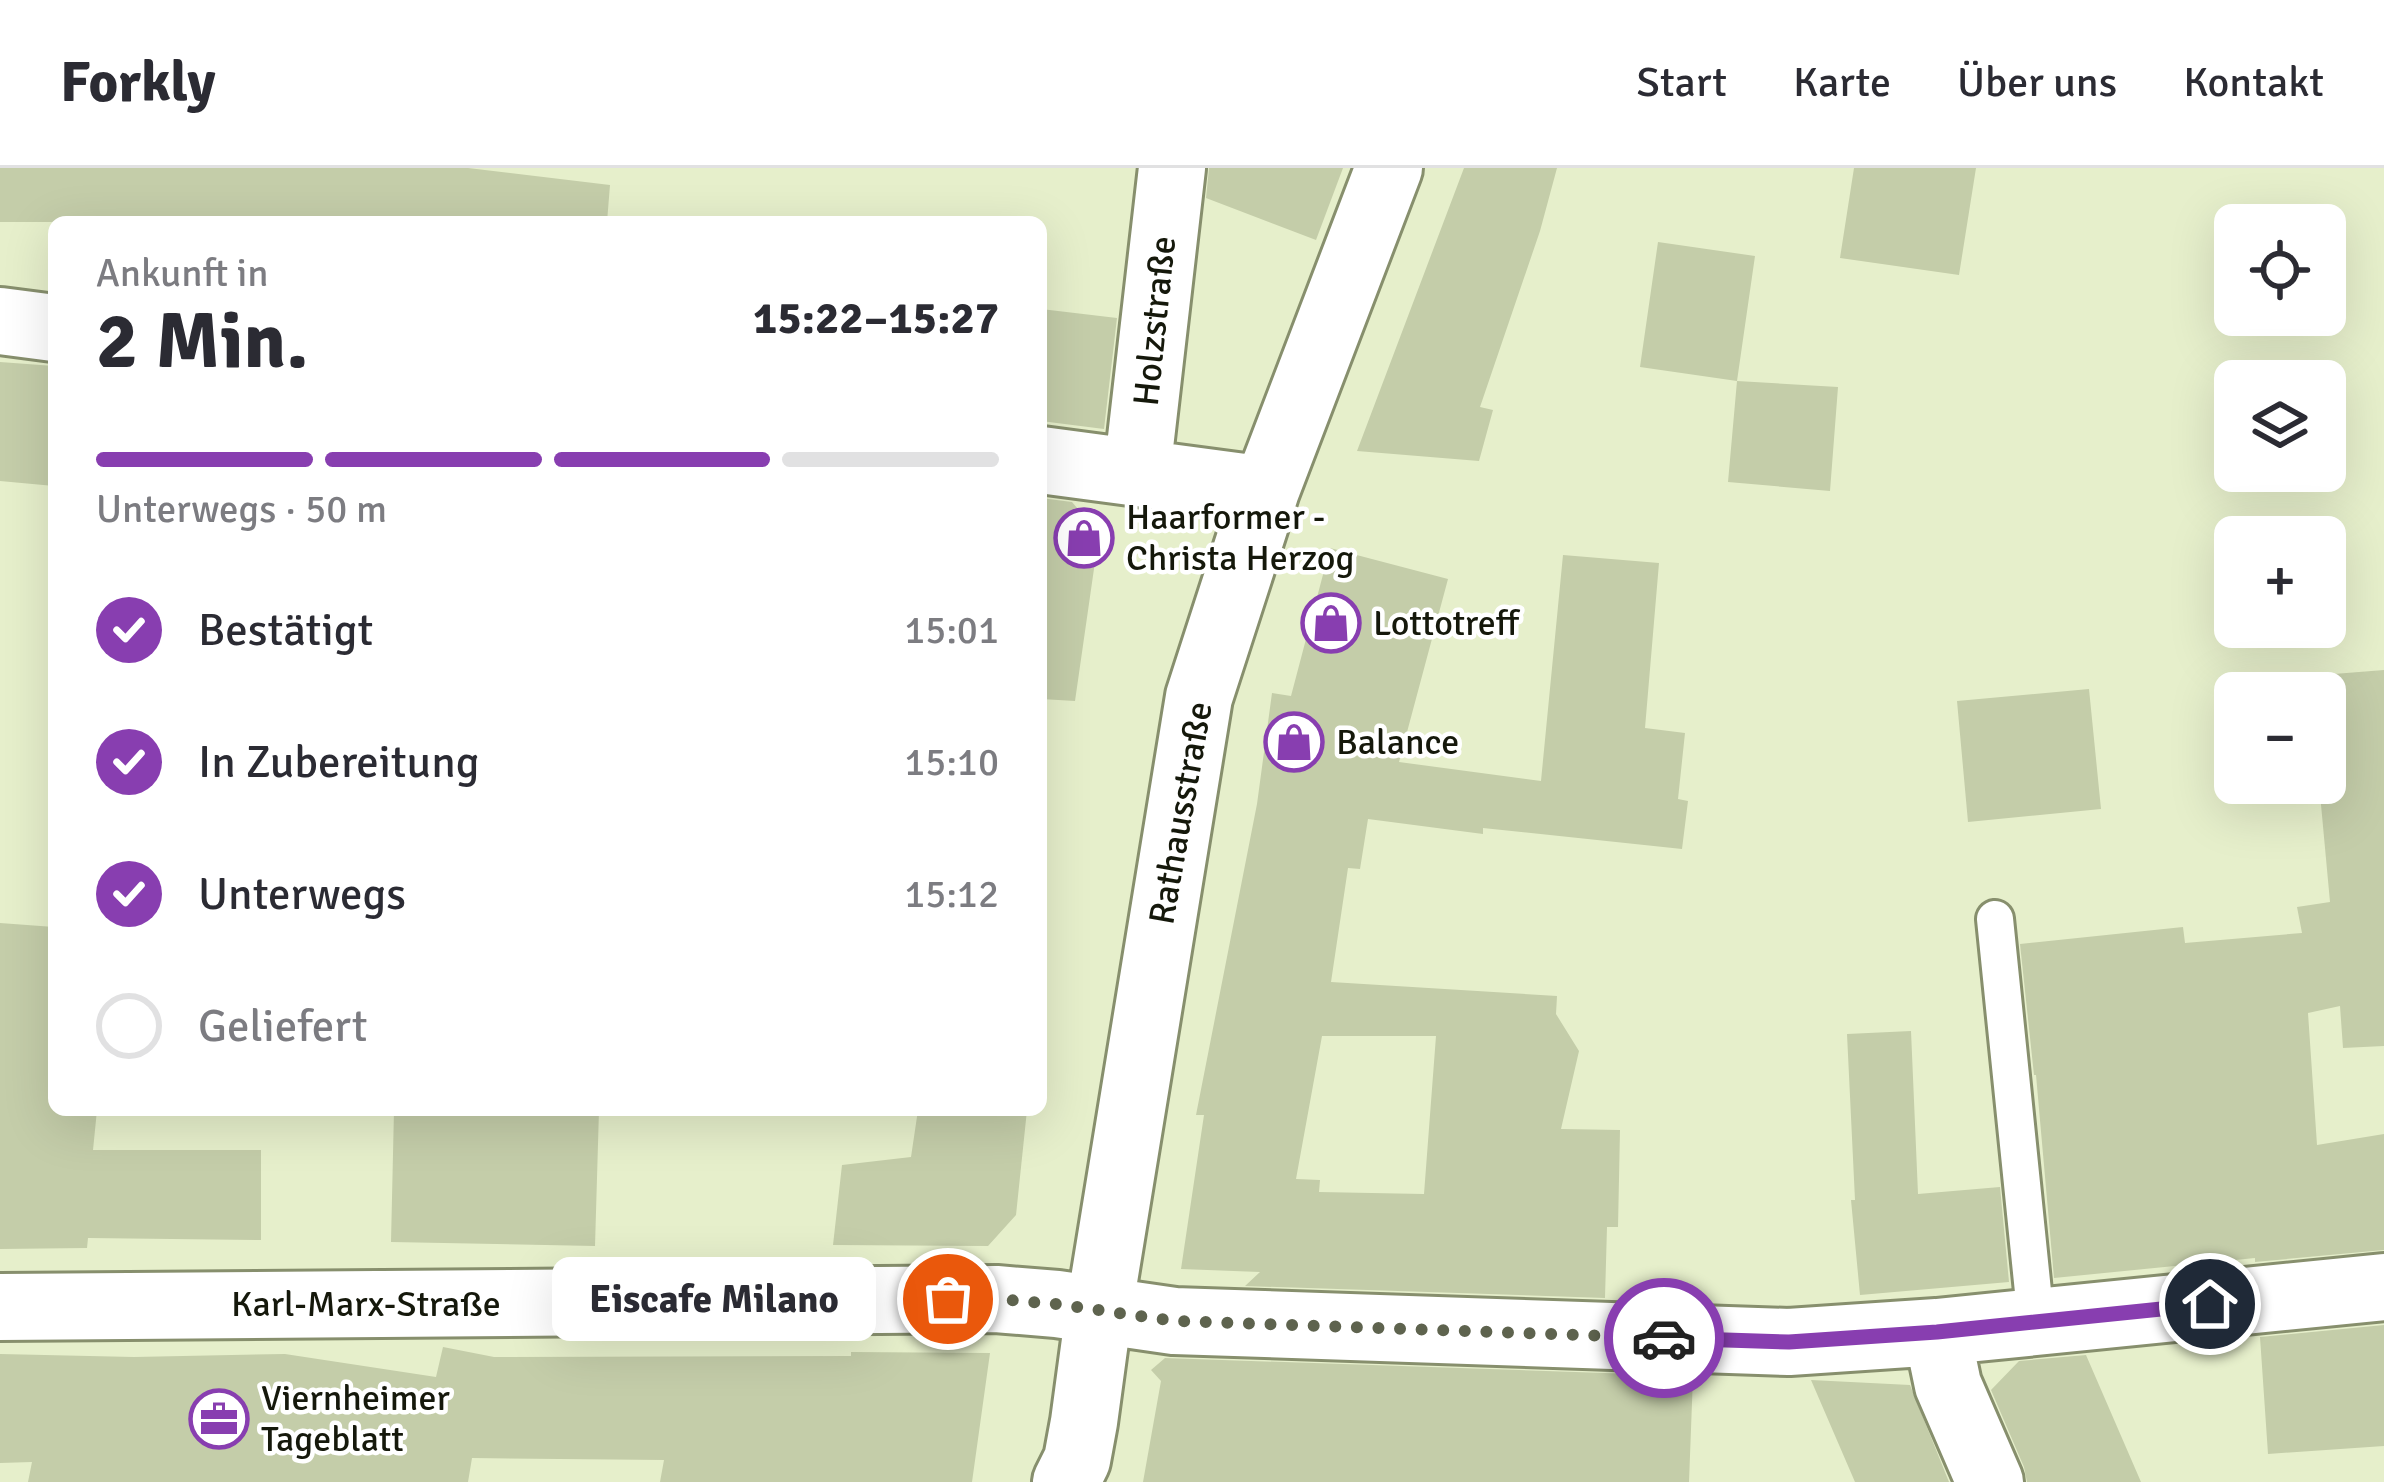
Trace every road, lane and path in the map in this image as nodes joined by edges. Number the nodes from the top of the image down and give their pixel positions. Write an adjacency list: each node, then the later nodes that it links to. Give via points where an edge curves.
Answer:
1 (1172, 168): 6 (street, Holzstraße)
2 (1389, 168): 7 (street, Rathausstraße)
3 (0, 321): 4 (street)
4 (48, 327)
5 (1047, 461): 6 (street)
6 (1137, 473): 7 (street)
7 (1266, 490): 11 (street, Rathausstraße, via 1198,698)
8 (1995, 919): 12 (lane)
9 (2384, 1286): 12 (street, Karl-Marx-Straße)
10 (0, 1307): 11 (street, Karl-Marx-Straße, via 996,1299)
11 (1099, 1311): 13 (street, Karl-Marx-Straße, via 1174,1321 1789,1342); 14 (street, Rathausstraße, via 1077,1460)
12 (2036, 1321): 13 (street, Karl-Marx-Straße)
13 (1937, 1332): 15 (street, via 1948,1385)
14 (1066, 1482)
15 (1990, 1482)

